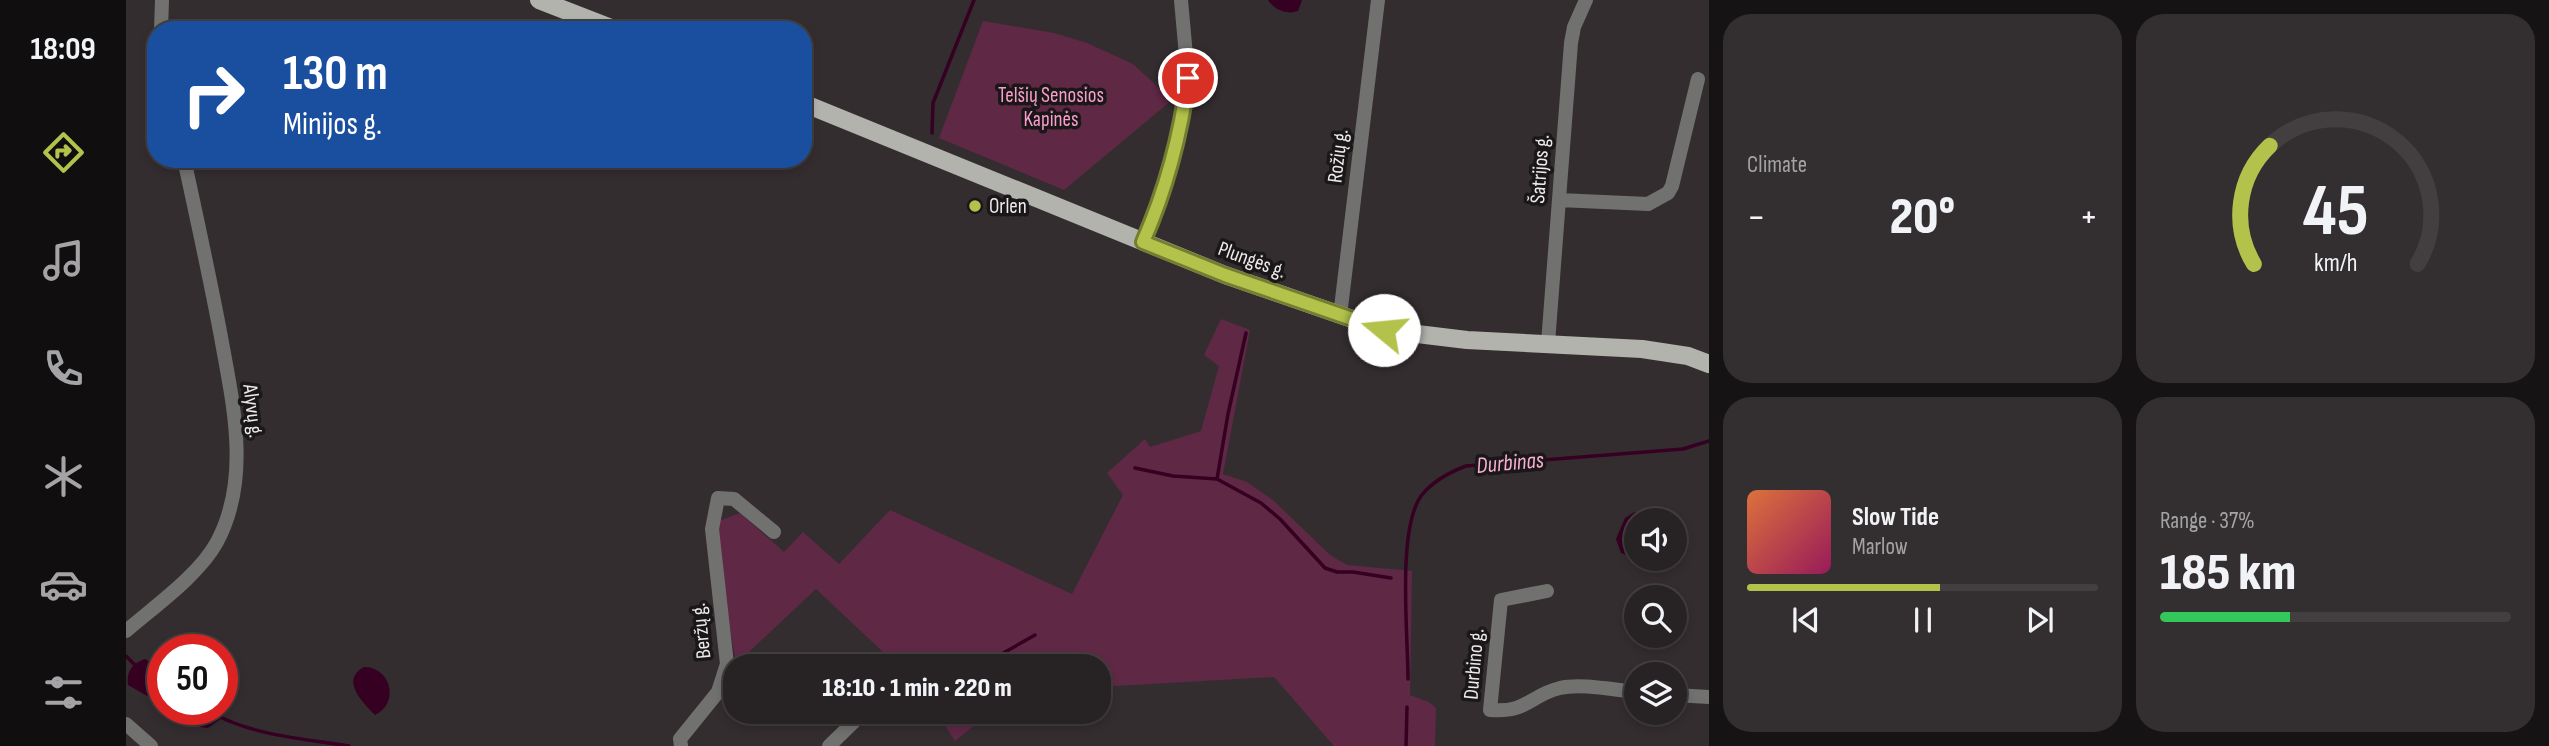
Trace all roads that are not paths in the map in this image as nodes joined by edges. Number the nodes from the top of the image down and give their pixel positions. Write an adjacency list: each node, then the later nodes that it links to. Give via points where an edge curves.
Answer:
1 (162, 0): 6 (street)
2 (538, 0): 7 (main road)
3 (1181, 0): 12 (street, via 1188,78 1185,99 1165,183)
4 (1378, 0): 13 (street, Rožių g.)
5 (1586, 0): 11 (street, Šatrijos g., via 1571,43)
6 (162, 21)
7 (593, 21)
8 (1698, 79): 11 (street, via 1668,193 1648,204)
9 (812, 107): 12 (main road, Plungės g.)
10 (186, 168): 18 (street, Alyvų g., via 232,403 237,448 234,488 211,552)
11 (1559, 200): 14 (street, Šatrijos g.)
12 (1143, 242): 13 (main road, Plungės g.)
13 (1340, 316): 14 (main road, Plungės g., via 1384,330 1426,336)
14 (1548, 343): 15 (main road, Plungės g., via 1642,349)
15 (1709, 364)
16 (774, 532): 25 (street, Beržų g., via 734,499 718,498 712,528 727,664 718,692 680,739)
17 (1547, 591): 19 (street, Durbino g., via 1502,600 1490,710 1524,707 1547,692 1567,687)
18 (126, 631)
19 (1624, 691)
20 (1687, 696): 21 (street)
21 (1709, 697)
22 (126, 724): 24 (street)
23 (852, 724): 26 (street)
24 (151, 746)
25 (681, 746)
26 (829, 746)

